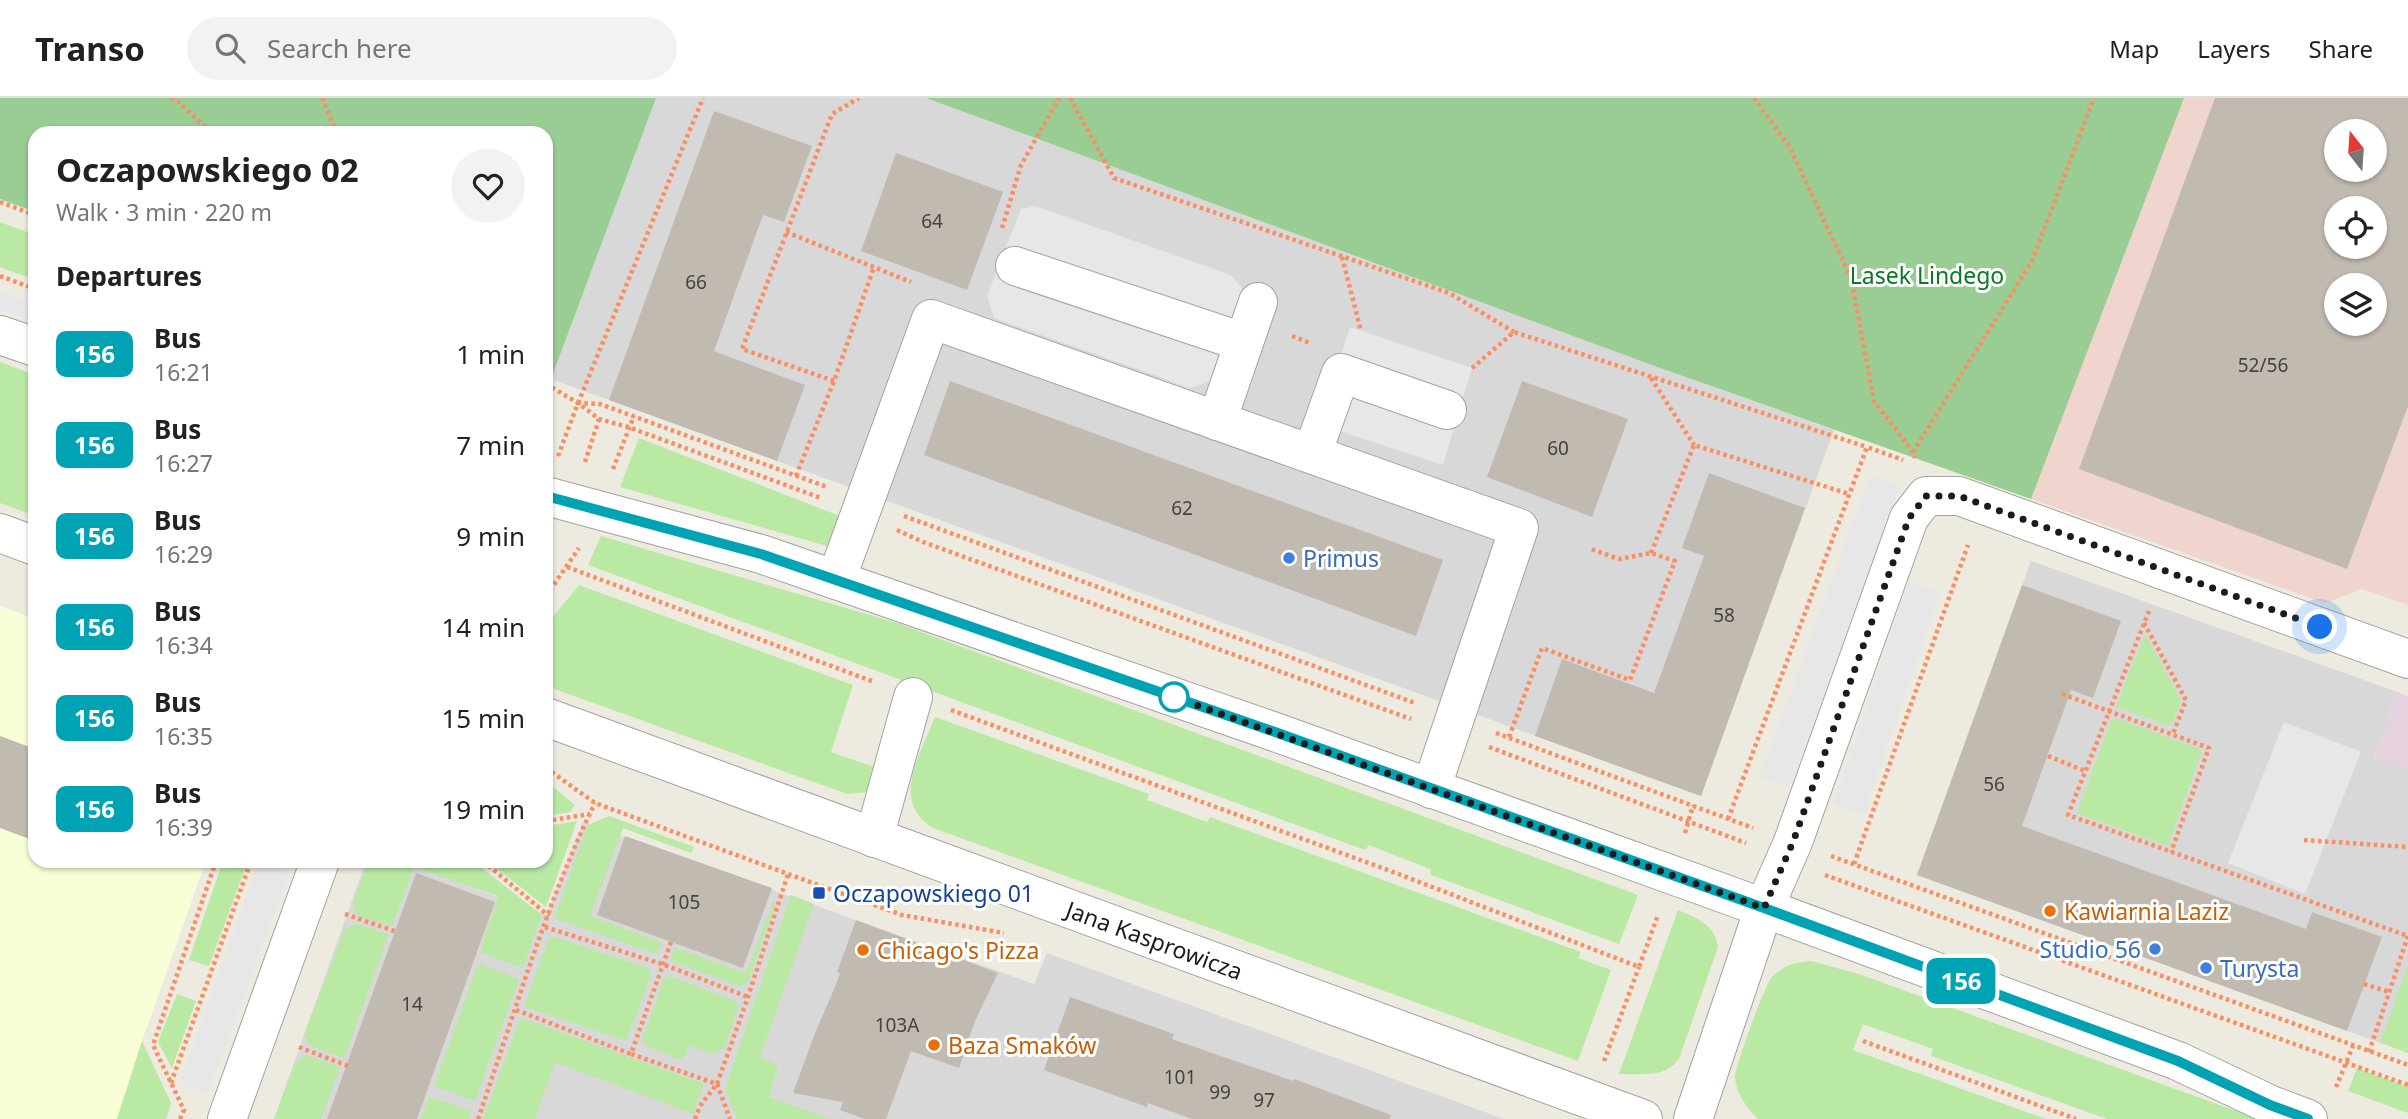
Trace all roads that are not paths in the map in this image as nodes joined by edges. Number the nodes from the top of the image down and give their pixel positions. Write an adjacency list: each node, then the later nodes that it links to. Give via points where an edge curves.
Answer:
1 (1007, 250): 5 (street, via 1251,322)
2 (0, 335): 3 (street)
3 (28, 345)
4 (1447, 410): 6 (street, via 1341,373)
5 (1216, 421): 6 (street); 10 (street, via 931,319)
6 (1312, 454): 14 (street, via 1519,528)
7 (553, 498): 10 (street, via 761,554)
8 (0, 533): 9 (street)
9 (28, 543)
10 (836, 580): 14 (street)
11 (2408, 659): 17 (street, via 1959,496 1926,496 1909,518)
12 (913, 696): 15 (street)
13 (553, 720): 15 (street, Jana Kasprowicza)
14 (1431, 789): 17 (street)
15 (874, 838): 20 (street, Jana Kasprowicza)
16 (317, 868): 19 (street)
17 (1764, 908): 18 (street, via 2178,1061 2270,1105); 21 (street)
18 (2320, 1108)
19 (227, 1119)
20 (1643, 1119)
21 (1693, 1119)

